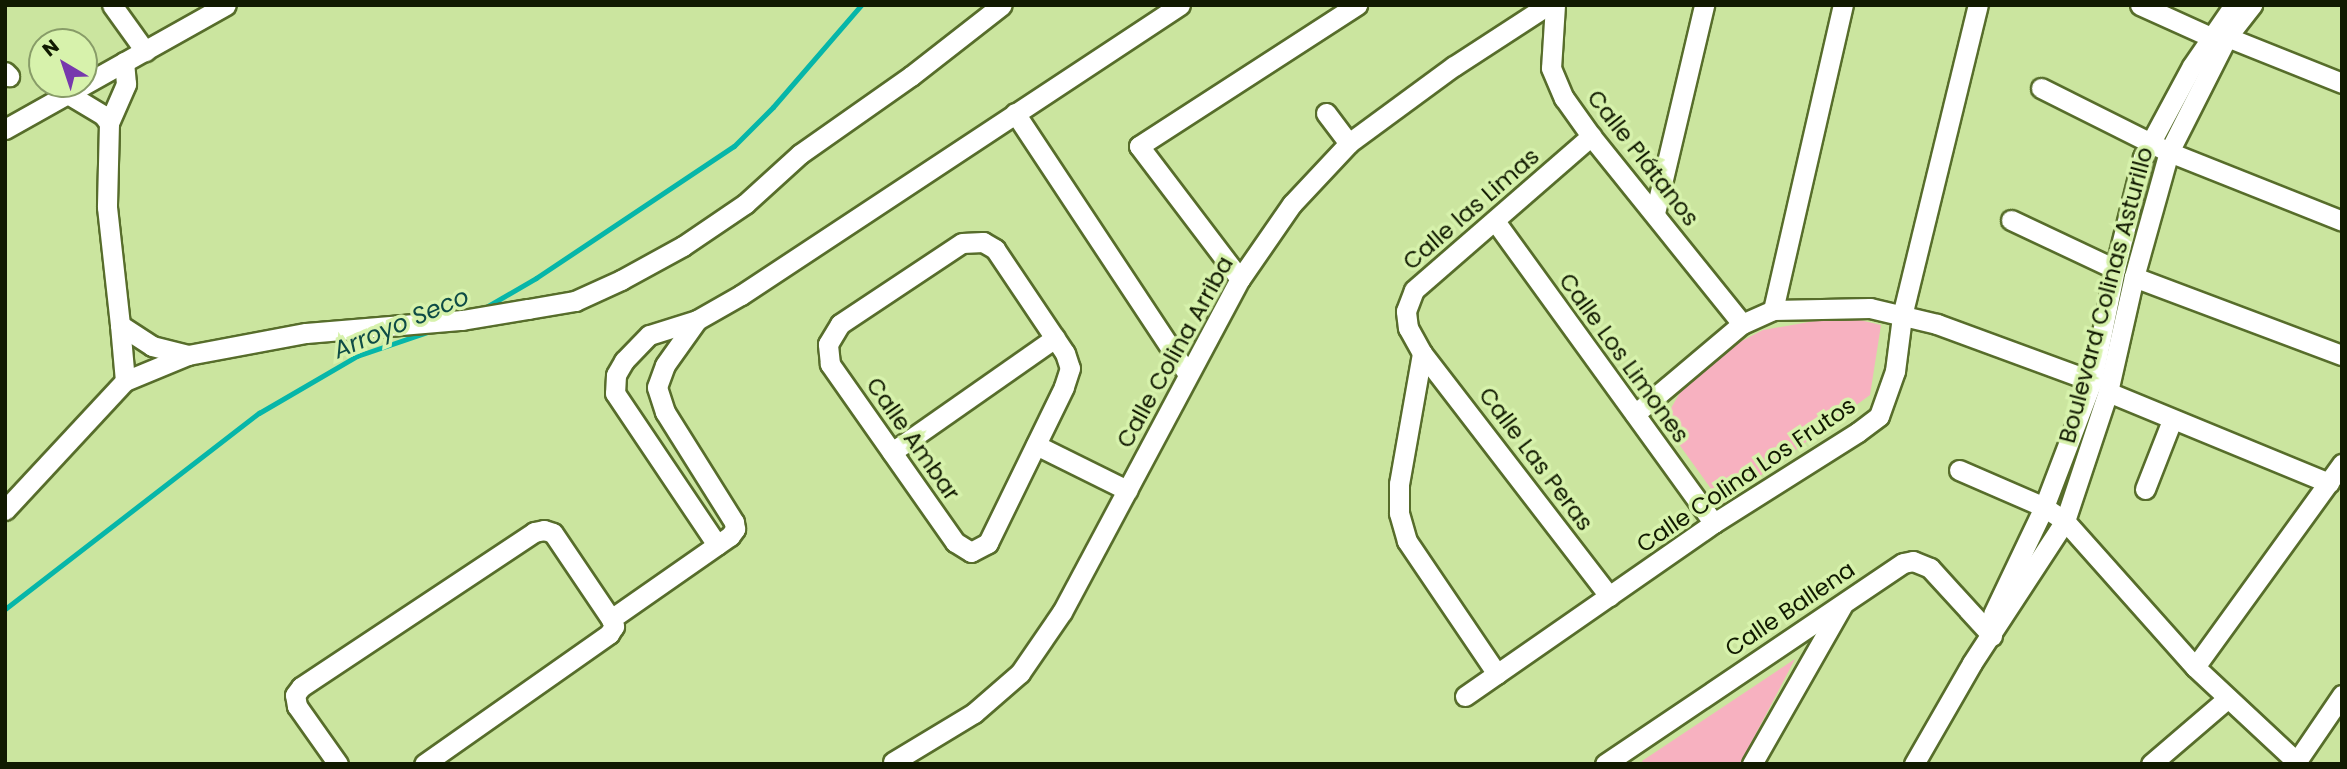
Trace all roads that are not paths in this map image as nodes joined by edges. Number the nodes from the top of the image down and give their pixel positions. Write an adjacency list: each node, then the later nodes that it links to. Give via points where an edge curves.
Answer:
1 (112, 5): 15 (street)
2 (226, 5): 15 (street)
3 (1003, 5): 44 (street, via 800,154 745,204 683,246 575,301 462,320 306,333)
4 (1180, 5): 22 (street)
5 (1357, 5): 36 (street, via 1139,146)
6 (1548, 5): 28 (street, Calle Colina Arriba)
7 (1555, 5): 26 (street, Calle Plátanos, via 1551,68 1564,98)
8 (1704, 5): 30 (street)
9 (1843, 5): 37 (street)
10 (1978, 5): 38 (street, Calle Colina Los Frutos)
11 (2140, 5): 14 (street)
12 (2234, 5): 14 (street, Boulevard Colinas Asturillo)
13 (2252, 5): 14 (street, Boulevard Colinas Asturillo)
14 (2219, 37): 18 (street); 27 (street, Boulevard Colinas Asturillo, via 2192,66); 29 (street, Boulevard Colinas Asturillo)
15 (145, 51): 16 (street)
16 (124, 62): 17 (street); 24 (street, via 127,84)
17 (98, 77)
18 (2342, 83)
19 (2041, 88): 27 (street)
20 (61, 98): 25 (street)
21 (75, 98): 24 (street)
22 (1016, 113): 39 (street); 46 (street)
23 (1326, 113): 28 (street)
24 (109, 123): 41 (street, via 107,207)
25 (5, 129)
26 (1591, 136): 30 (street, Calle Plátanos); 33 (street, Calle las Limas)
27 (2150, 142): 29 (street); 34 (street, Boulevard Colinas Asturillo)
28 (1349, 143): 36 (street, Calle Colina Arriba, via 1292,204)
29 (2169, 152): 32 (street); 35 (street, Boulevard Colinas Asturillo)
30 (1655, 213): 40 (street, Calle Plátanos)
31 (2011, 220): 34 (street)
32 (2342, 220)
33 (1495, 221): 43 (street, Calle las Limas, via 1414,290 1406,311 1408,328); 49 (street, Calle Los Limones)
34 (2115, 269): 48 (street, Boulevard Colinas Asturillo)
35 (2134, 277): 45 (street); 48 (street, Boulevard Colinas Asturillo)
36 (1240, 279): 46 (street, Calle Colina Arriba)
37 (1773, 310): 38 (street, via 1870,308); 40 (street)
38 (1902, 316): 48 (street, via 1937,324); 61 (street, Calle Colina Los Frutos, via 1895,371 1879,416)
39 (697, 320): 62 (street, via 664,365 657,387 665,412 734,522 735,529); 62 (street, via 649,335 624,361 616,376 615,393)
40 (1742, 324): 49 (street)
41 (120, 325): 44 (street, via 152,346); 47 (street)
42 (1055, 338): 51 (street, via 1070,368); 52 (street); 52 (street, Calle Ambar, via 996,249 983,242 962,243 840,324 828,344 830,364)
43 (1422, 354): 63 (street, Calle Las Peras); 68 (street, via 1398,513 1407,541)
44 (188, 355): 47 (street)
45 (2342, 355)
46 (1187, 373): 57 (street, Calle Colina Arriba)
47 (125, 381): 59 (street)
48 (2100, 386): 50 (street); 58 (street, Boulevard Colinas Asturillo); 60 (street, Boulevard Colinas Asturillo)
49 (1635, 414): 61 (street, Calle Los Limones)
50 (2172, 420): 55 (street); 56 (street)
51 (1036, 445): 52 (street, Calle Ambar, via 988,544 971,552 955,542); 57 (street)
52 (892, 452)
53 (2342, 464): 55 (street)
54 (1959, 470): 58 (street)
55 (2329, 483): 67 (street)
56 (2145, 489)
57 (1127, 490): 73 (street, Calle Colina Arriba, via 1062,612 1020,673 974,713)
58 (2044, 507): 60 (street); 66 (street, Boulevard Colinas Asturillo)
59 (5, 510)
60 (2065, 521): 66 (street, Boulevard Colinas Asturillo); 67 (street)
61 (1714, 523): 63 (street, Calle Colina Los Frutos)
62 (717, 545): 65 (street)
63 (1609, 596): 68 (street, Calle Colina Los Frutos)
64 (1845, 602): 66 (street, Calle Ballena, via 1896,566 1913,561 1930,568); 72 (street, Calle Ballena); 77 (street)
65 (611, 618): 75 (street, via 552,533 534,532 301,687 295,695 297,706); 76 (street, via 614,626 609,634)
66 (1989, 633): 78 (street)
67 (2195, 667): 71 (street)
68 (1497, 674): 70 (street, Calle Colina Los Frutos)
69 (2342, 695): 74 (street)
70 (1465, 696)
71 (2228, 698): 74 (street); 79 (street)
72 (1618, 760)
73 (893, 762)
74 (2298, 762)
75 (338, 764)
76 (424, 764)
77 (1752, 764)
78 (1914, 764)
79 (2151, 764)

